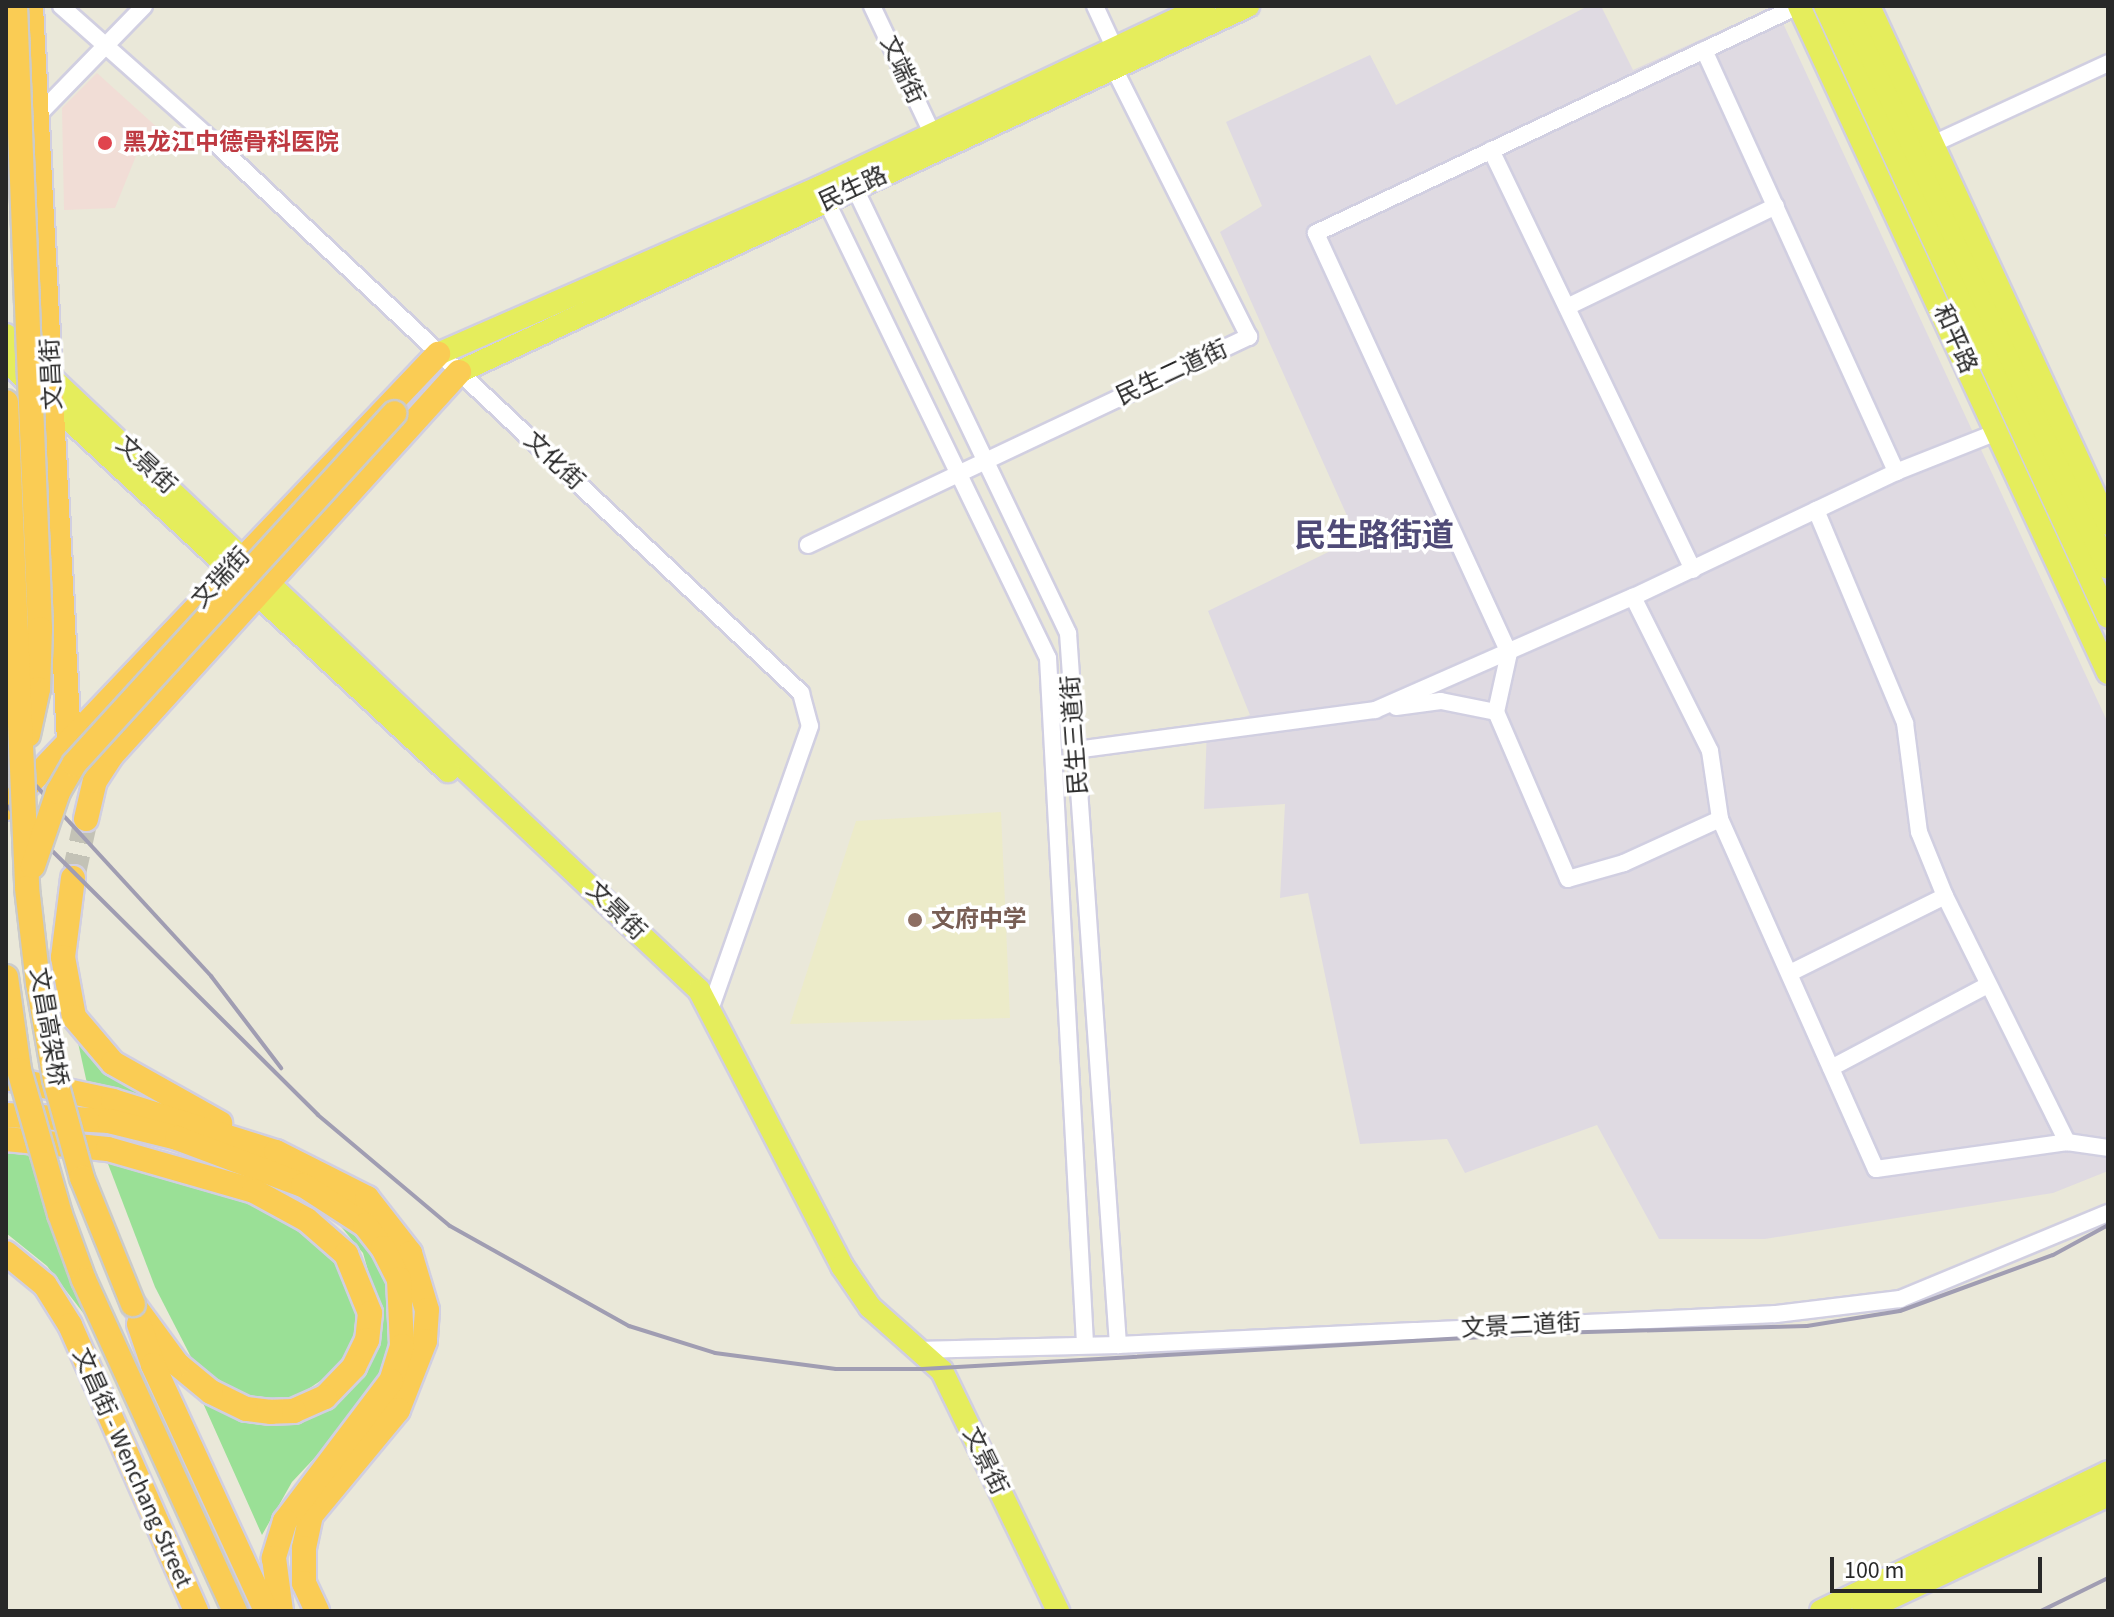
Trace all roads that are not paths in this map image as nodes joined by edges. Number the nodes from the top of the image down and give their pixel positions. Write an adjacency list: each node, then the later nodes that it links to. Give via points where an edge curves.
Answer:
1 (15, 6): 55 (highway, bridge, via 40,629 38,689)
2 (31, 6): 18 (highway, 文昌街)
3 (61, 6): 13 (street, 文化街)
4 (144, 6): 13 (street)
5 (872, 6): 19 (street, 文端街)
6 (1095, 6): 15 (street, 民生二道街)
7 (1205, 6): 15 (main road, 民生路)
8 (1248, 6): 15 (main road, 民生路)
9 (1799, 6): 14 (street); 23 (main road, 和平路)
10 (1825, 6): 17 (main road, 和平路)
11 (1848, 6): 17 (main road, 和平路)
12 (1869, 6): 20 (main road)
13 (106, 47): 18 (street); 30 (street, 文化街)
14 (1704, 50): 22 (street); 27 (street)
15 (1111, 56): 19 (main road, 民生路); 24 (main road, 民生路); 37 (street, 民生二道街, via 1249,337)
16 (2108, 63): 20 (street)
17 (1884, 111): 20 (main road); 23 (main road); 26 (main road, 和平路)
18 (38, 114): 21 (street); 33 (highway, 文昌街)
19 (933, 135): 24 (main road, 民生路)
20 (1933, 144): 26 (main road); 41 (main road)
21 (6, 148)
22 (1491, 150): 28 (street); 49 (street, via 1316,233)
23 (1875, 163): 26 (main road); 36 (main road, 和平路)
24 (851, 181): 25 (main road, 民生路); 37 (street, 民生三道街)
25 (823, 194): 30 (main road, 民生路); 32 (main road, 民生路); 39 (street, 民生三道街)
26 (1926, 201): 44 (main road, 和平路); 48 (main road, 和平路)
27 (1776, 206): 28 (street); 38 (street)
28 (1567, 307): 45 (street)
29 (6, 335): 33 (main road, 文景街)
30 (438, 354): 32 (street, 文化街); 43 (highway, 文瑞街)
31 (6, 361): 35 (main road, 文景街)
32 (459, 372): 46 (highway, 文瑞街); 60 (highway, bridge, via 426,385 394,413 74,764 58,792); 65 (street, 文化街, via 801,693 807,705 810,726)
33 (52, 376): 35 (highway, 文昌街); 43 (main road, 文景街)
34 (6, 402): 55 (highway, 文昌高架桥, bridge)
35 (53, 405): 43 (main road, 文景街); 53 (highway, 文昌街)
36 (1997, 432): 38 (street); 50 (main road, 和平路)
37 (984, 462): 39 (street, 民生二道街); 54 (street, 民生三道街, via 1068,633)
38 (1896, 472): 40 (street)
39 (960, 473): 42 (street, 民生二道街); 76 (street, 民生三道街, via 1048,658)
40 (1816, 510): 45 (street); 61 (street, via 1905,723 1919,832)
41 (2108, 524)
42 (808, 545)
43 (236, 562): 46 (main road, 文景街); 53 (highway, 文瑞街)
44 (2108, 568)
45 (1693, 570): 47 (street)
46 (264, 588): 57 (highway, 文瑞街, via 112,755 95,781); 65 (main road, 文景街); 88 (main road, 文景街, via 694,1003 831,1274 857,1312 930,1377)
47 (1633, 597): 49 (street); 58 (street, via 1710,751)
48 (2108, 617)
49 (1509, 653): 51 (street); 52 (street)
50 (2108, 673)
51 (1375, 710): 52 (street, via 1441,701); 54 (street)
52 (1496, 712): 58 (street, via 1568,879 1624,863)
53 (69, 742): 56 (highway, 文瑞街)
54 (1075, 750): 77 (street, 民生三道街)
55 (21, 765): 60 (highway, 文昌高架桥, bridge)
56 (7, 807)
57 (86, 819)
58 (1720, 819): 62 (street)
59 (73, 878): 72 (highway, via 63,957 66,988 74,1017 91,1043 141,1082)
60 (27, 888): 75 (highway, 文昌高架桥, bridge, via 55,1079 82,1178)
61 (1945, 896): 62 (street); 64 (street)
62 (1790, 973): 66 (street)
63 (6, 977): 83 (highway, 文昌高架桥, bridge, via 19,1070 60,1214 109,1336)
64 (1988, 985): 66 (street); 70 (street)
65 (711, 1007): 78 (main road, 文景街, via 842,1266 870,1307)
66 (1831, 1068): 70 (street, via 1876,1169)
67 (6, 1078): 72 (highway, via 113,1101)
68 (6, 1115): 85 (highway, via 109,1121 189,1143 303,1185 365,1225 383,1248 399,1279 402,1346 391,1381 285,1521 274,1558)
69 (6, 1139): 75 (highway, via 108,1149 254,1191 307,1220 346,1254 370,1313 367,1340 354,1367 325,1397 294,1411 271,1412 246,1409 211,1392 177,1364)
70 (2067, 1142): 71 (street)
71 (2108, 1148)
72 (276, 1152): 81 (highway, via 367,1198 410,1253 427,1310 416,1373 398,1410)
73 (2108, 1213): 77 (street, 文景二道街, via 1900,1299 1776,1314)
74 (6, 1253): 82 (highway, 文昌街 - Wenchang Street, via 45,1285 70,1325)
75 (133, 1304): 84 (highway, 文昌高架桥, via 153,1365)
76 (1085, 1343): 77 (street, 文景二道街); 78 (street, 文景二道街)
77 (1118, 1345)
78 (916, 1350): 89 (main road, 文景街, via 942,1371)
79 (2108, 1472): 90 (main road)
80 (2108, 1495): 91 (main road)
81 (311, 1515): 86 (highway, via 293,1547); 87 (highway, via 304,1583)
82 (196, 1611)
83 (235, 1611)
84 (266, 1611)
85 (281, 1611)
86 (303, 1611)
87 (317, 1611)
88 (1042, 1611)
89 (1058, 1611)
90 (1821, 1611)
91 (1863, 1611)

